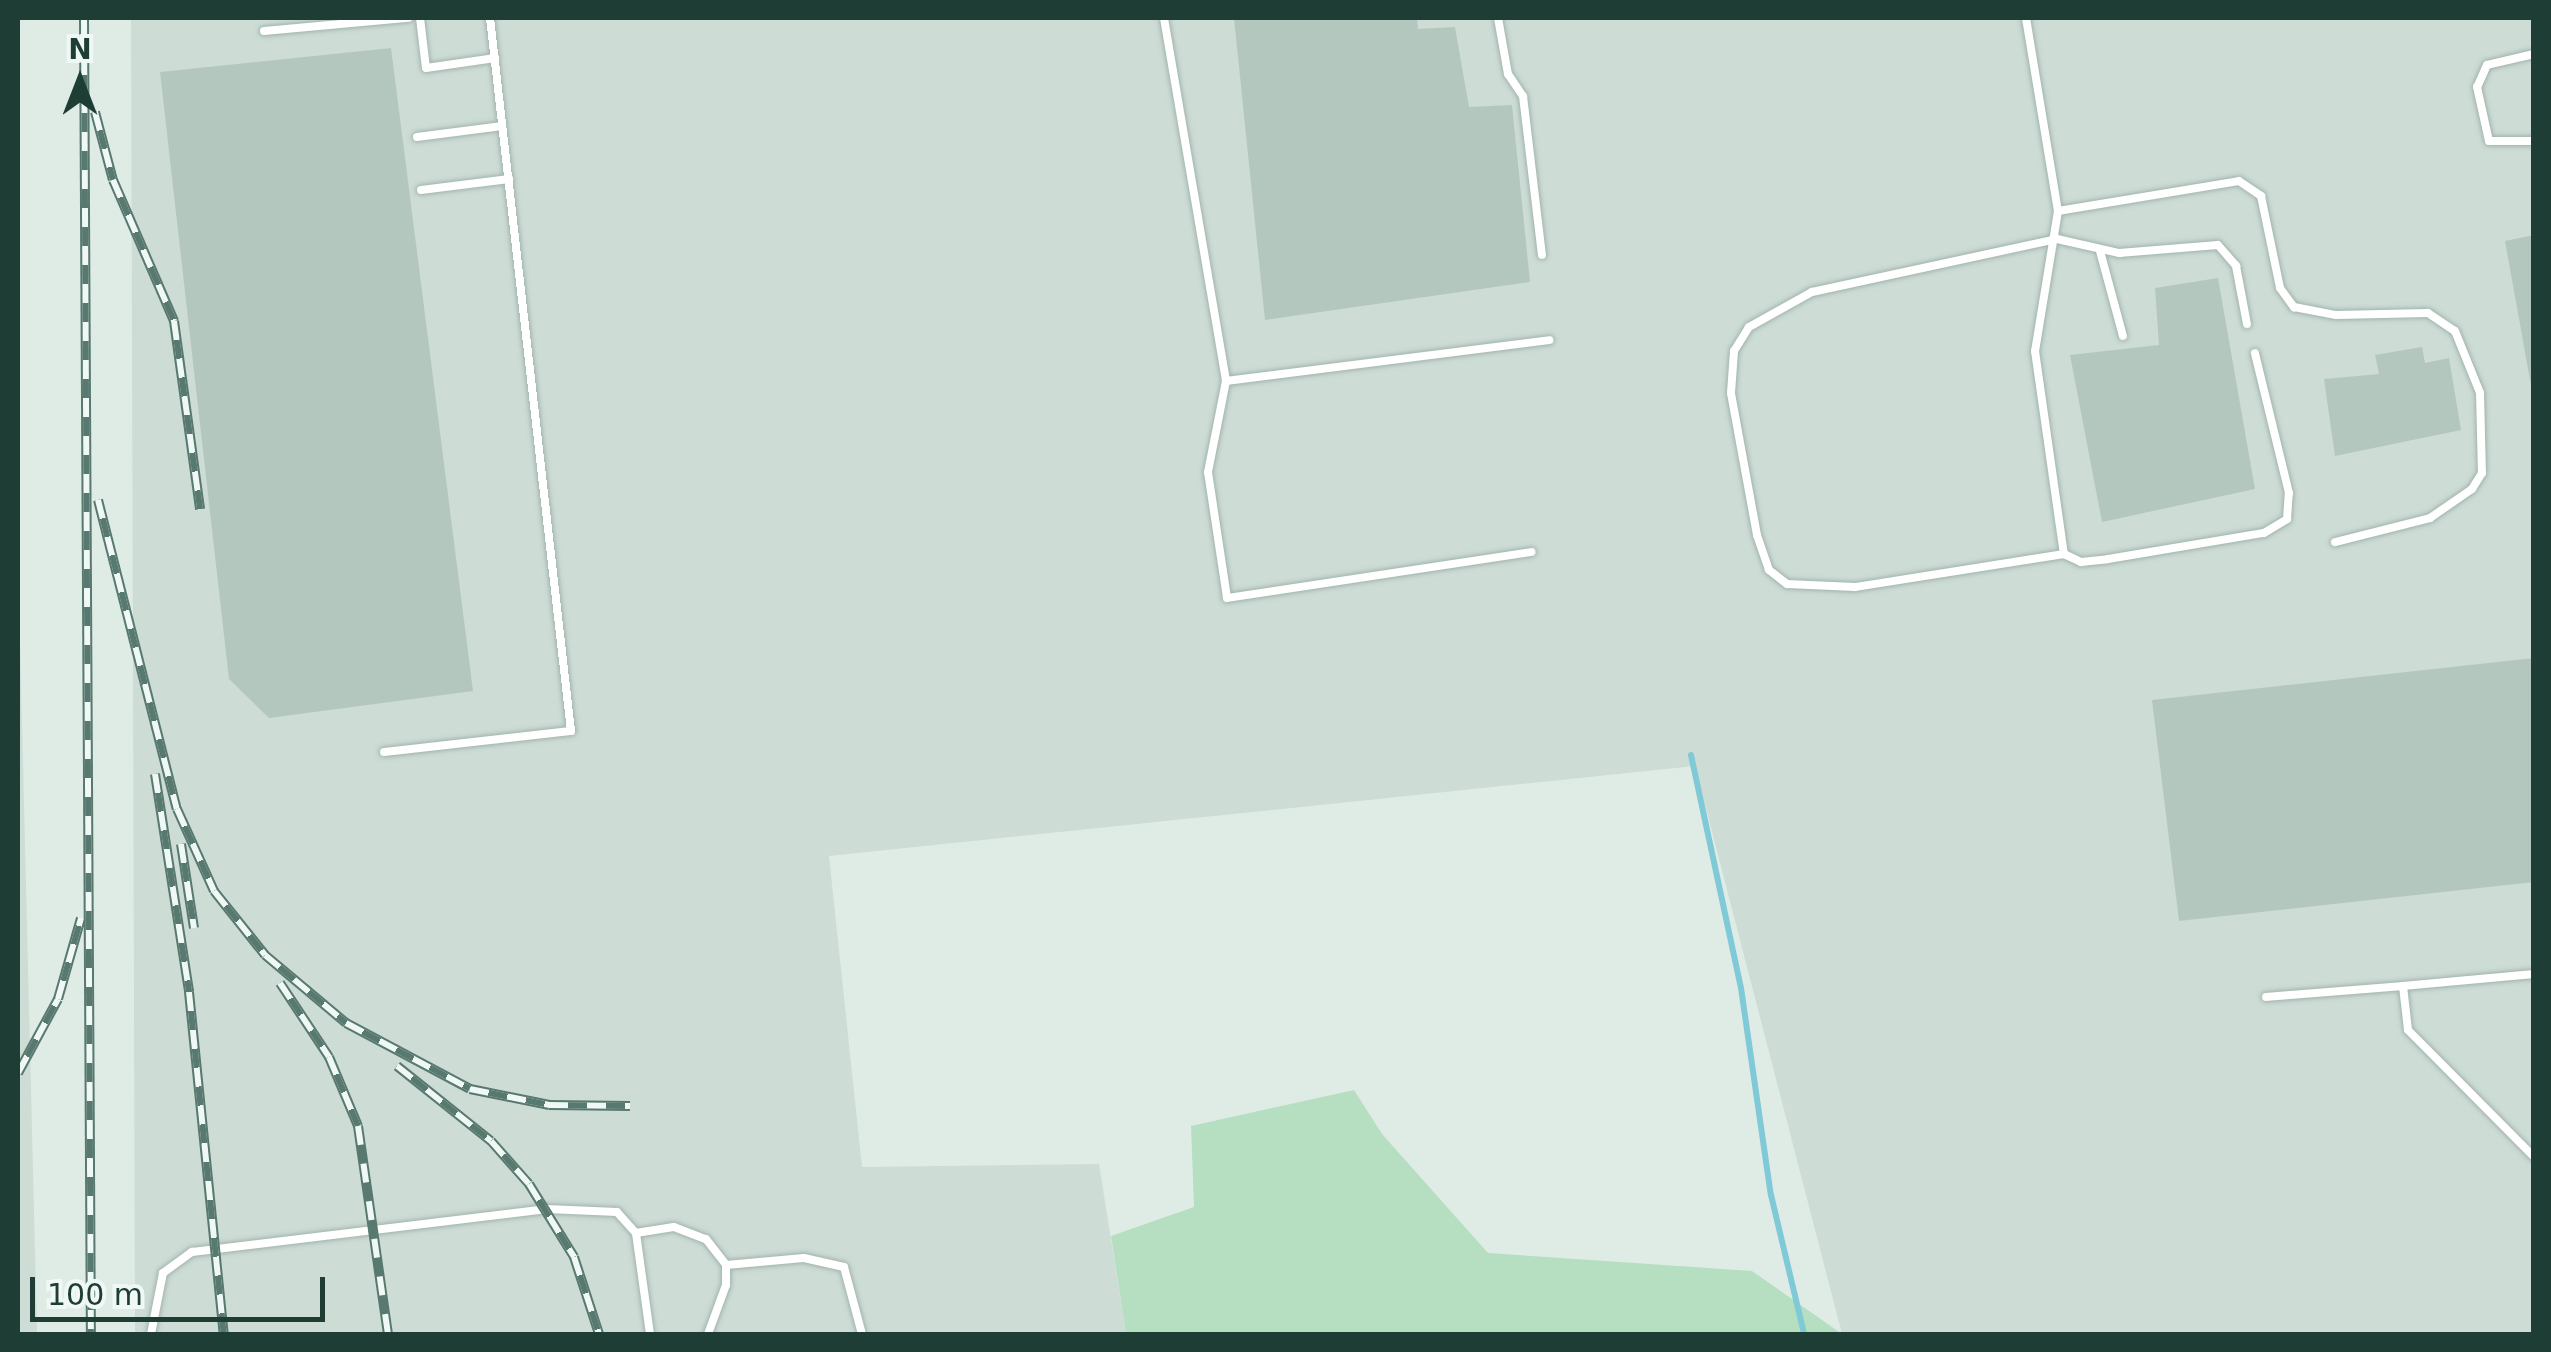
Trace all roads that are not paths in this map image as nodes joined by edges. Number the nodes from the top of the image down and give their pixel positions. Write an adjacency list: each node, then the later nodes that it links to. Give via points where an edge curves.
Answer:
1 (408, 18): 7 (lane)
2 (420, 18): 9 (lane, via 426,68)
3 (490, 18): 9 (lane)
4 (1164, 18): 23 (lane)
5 (1498, 18): 18 (lane, via 1508,74 1523,96)
6 (2026, 18): 15 (lane)
7 (264, 32)
8 (2534, 54): 12 (lane, via 2487,66 2477,87 2488,142)
9 (495, 58): 10 (lane)
10 (502, 126): 11 (lane); 13 (lane)
11 (417, 137)
12 (2534, 141)
13 (509, 179): 14 (lane); 27 (lane, via 571,731)
14 (421, 190)
15 (2058, 211): 16 (lane); 24 (lane, via 2239,181 2261,196 2280,288 2294,307 2336,315 2428,312 2455,331 2480,393 2482,473 2472,489 2430,518)
16 (2057, 238): 17 (lane); 26 (lane, via 2036,351); 26 (lane, via 1812,292 1749,327 1734,350 1731,393 1757,535 1770,570 1787,584 1855,588)
17 (2100, 251): 19 (lane, via 2218,245 2236,266); 20 (lane)
18 (1542, 255)
19 (2247, 324)
20 (2123, 336)
21 (1549, 340): 23 (lane)
22 (2254, 353): 26 (lane, via 2290,493 2286,519 2264,533 2108,559 2080,562)
23 (1226, 381): 25 (lane, via 1208,472 1226,598)
24 (2335, 542)
25 (1532, 552)
26 (2064, 554)
27 (384, 752)
28 (2534, 974): 29 (lane)
29 (2403, 986): 30 (lane); 31 (lane, via 2408,1030)
30 (2266, 997)
31 (2534, 1157)
32 (636, 1233): 33 (lane, via 690,1230); 34 (lane, via 617,1212 547,1209 192,1252 163,1274); 35 (lane)
33 (726, 1264): 36 (lane, via 726,1285); 37 (lane, via 804,1258 844,1267)
34 (151, 1334)
35 (650, 1334)
36 (708, 1334)
37 (862, 1334)

